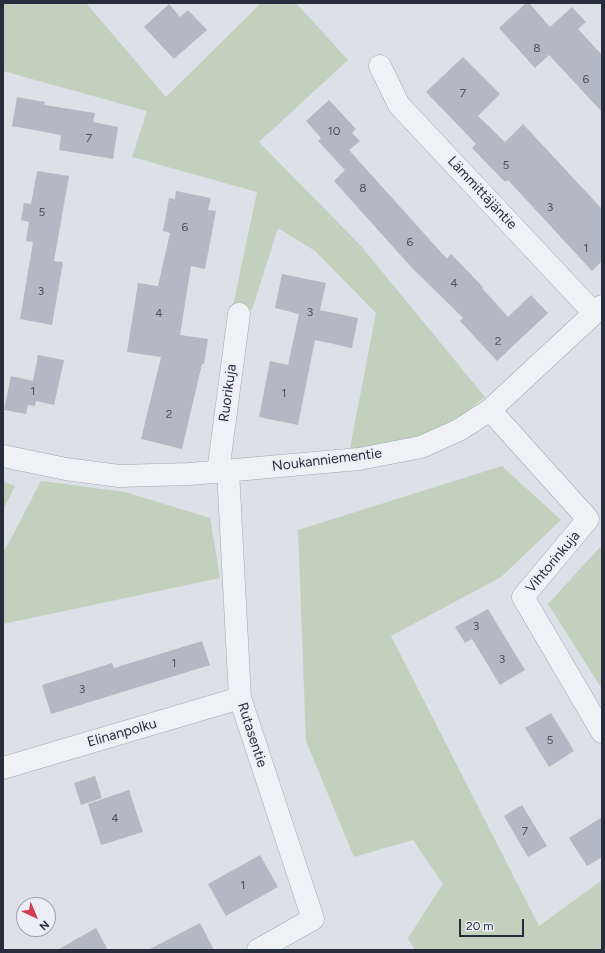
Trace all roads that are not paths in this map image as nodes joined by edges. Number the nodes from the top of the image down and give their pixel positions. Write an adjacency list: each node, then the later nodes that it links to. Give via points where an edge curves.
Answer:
1 (380, 66): 2 (street, Lämmittäjäntie, via 399,105)
2 (598, 309): 4 (street, Noukanniementie)
3 (239, 314): 6 (street, Ruorikuja)
4 (490, 410): 6 (street, Noukanniementie, via 459,430 421,447 359,459); 8 (street, Vihtorinkuja, via 588,519 523,597)
5 (3, 456): 6 (street, Noukanniementie, via 66,469 119,476)
6 (223, 471): 7 (street, Rutasentie)
7 (240, 698): 9 (street, Elinanpolku); 10 (street, Rutasentie, via 313,919)
8 (602, 732)
9 (3, 768)
10 (258, 950)

